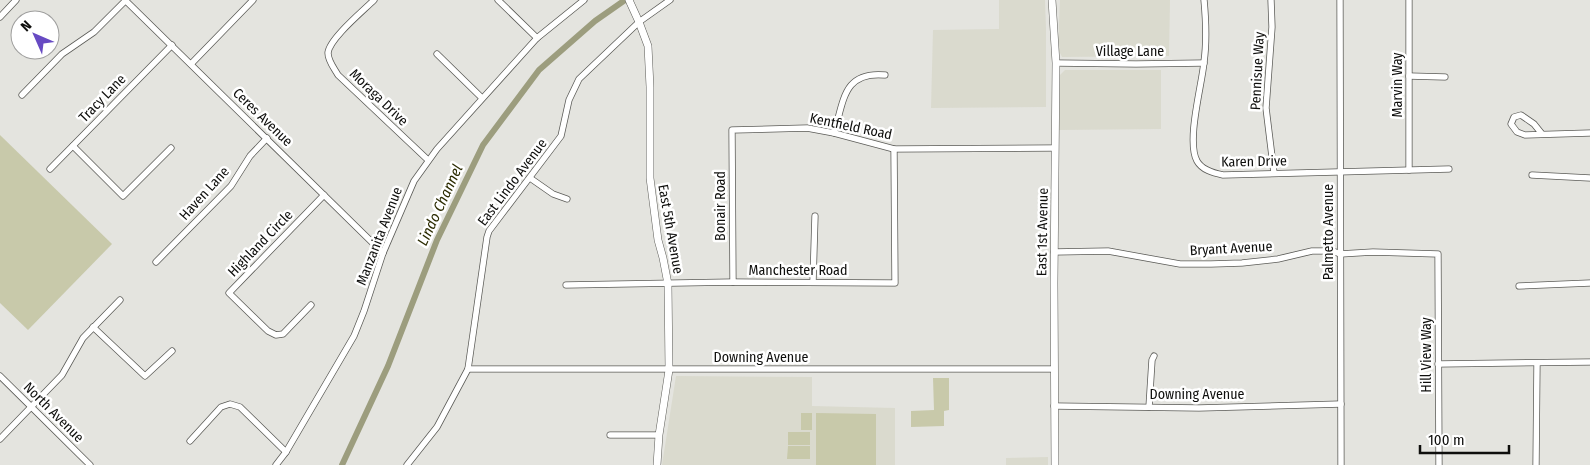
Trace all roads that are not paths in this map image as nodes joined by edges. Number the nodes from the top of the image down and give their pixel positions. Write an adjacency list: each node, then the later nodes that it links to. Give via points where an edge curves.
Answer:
1 (16, 0): 14 (street)
2 (126, 0): 17 (street, Ceres Avenue); 25 (street, via 94,32 62,54)
3 (253, 0): 21 (street)
4 (374, 0): 36 (street, Moraga Drive, via 333,42 328,53 331,65)
5 (498, 0): 16 (street)
6 (584, 0): 16 (street, Manzanita Avenue)
7 (629, 0): 15 (street, East 5th Avenue)
8 (670, 0): 15 (street, East Lindo Avenue)
9 (1052, 0): 19 (street, East 1st Avenue)
10 (1204, 0): 20 (street, Karen Drive, via 1207,31)
11 (1271, 0): 41 (street, Pennisue Way, via 1266,108)
12 (1340, 0): 40 (street, Palmetto Avenue)
13 (1409, 0): 23 (street, Marvin Way)
14 (0, 17)
15 (639, 22): 43 (street, East Lindo Avenue, via 579,79 569,100 561,136); 56 (street, East 5th Avenue, via 650,63 653,211)
16 (537, 38): 26 (street, Manzanita Avenue)
17 (172, 45): 21 (street, Ceres Avenue); 32 (street, Tracy Lane)
18 (437, 54): 26 (street)
19 (1056, 63): 20 (street, Village Lane); 34 (street, East 1st Avenue)
20 (1204, 63): 41 (street, Karen Drive, via 1194,126 1196,160 1214,173)
21 (190, 64): 31 (street, Ceres Avenue)
22 (885, 75): 29 (street, via 863,76 851,84)
23 (1409, 76): 24 (street); 39 (street, Marvin Way)
24 (1445, 77)
25 (22, 95)
26 (482, 98): 36 (street, Manzanita Avenue)
27 (732, 130): 29 (street, Kentfield Road, via 792,128); 53 (street, Bonair Road)
28 (1590, 132): 30 (street)
29 (834, 133): 35 (street, Kentfield Road)
30 (1542, 134): 30 (street, via 1521,115 1514,117 1511,124 1517,132)
31 (267, 138): 45 (street, Ceres Avenue); 52 (street, Haven Lane, via 250,156 231,186)
32 (73, 146): 33 (street, via 123,196); 37 (street, Tracy Lane)
33 (171, 148)
34 (1055, 148): 35 (street, Kentfield Road); 48 (street, East 1st Avenue)
35 (894, 149): 54 (street, Manchester Road, via 894,283)
36 (428, 160): 49 (street, Manzanita Avenue, via 406,197)
37 (50, 169)
38 (1449, 169): 39 (street, Karen Drive)
39 (1409, 170): 40 (street, Karen Drive)
40 (1341, 171): 41 (street, Karen Drive); 50 (street, Palmetto Avenue)
41 (1274, 173)
42 (1532, 174): 44 (street)
43 (530, 178): 46 (street, via 553,194); 67 (street, East Lindo Avenue, via 487,237)
44 (1590, 178)
45 (324, 195): 49 (street, Ceres Avenue); 60 (street, Highland Circle, via 229,293 276,335 283,334)
46 (567, 199)
47 (814, 216): 54 (street)
48 (1054, 252): 50 (street, Bryant Avenue, via 1108,251 1180,264 1242,263 1312,251); 68 (street, East 1st Avenue)
49 (383, 254): 79 (street, Manzanita Avenue, via 354,336)
50 (1340, 254): 51 (street, Bryant Avenue); 71 (street, Palmetto Avenue)
51 (1438, 254): 65 (street, Hill View Way)
52 (156, 262)
53 (733, 282): 54 (street, Manchester Road); 56 (street, Manchester Road)
54 (813, 282)
55 (1590, 283): 58 (street)
56 (668, 284): 57 (street, Manchester Road); 69 (street, East 5th Avenue)
57 (566, 285)
58 (1519, 286)
59 (120, 300): 61 (street)
60 (311, 305)
61 (93, 327): 62 (street, via 146,376); 73 (street, via 62,375)
62 (172, 351)
63 (1154, 356): 74 (street)
64 (1590, 362): 66 (street)
65 (1438, 364): 66 (street); 86 (street, Hill View Way)
66 (1537, 364): 87 (street)
67 (468, 369): 69 (street, Downing Avenue); 82 (street, East Lindo Avenue, via 437,427)
68 (1054, 369): 69 (street, Downing Avenue); 72 (street, East 1st Avenue)
69 (669, 370): 76 (street, East 5th Avenue)
70 (0, 376): 73 (street, North Avenue)
71 (1340, 404): 74 (street, Downing Avenue); 85 (street, Palmetto Avenue)
72 (1054, 406): 74 (street, Downing Avenue); 84 (street, East 1st Avenue)
73 (31, 407): 77 (street); 80 (street, North Avenue)
74 (1149, 407)
75 (610, 435): 76 (street)
76 (659, 435): 83 (street, East 5th Avenue)
77 (0, 439)
78 (190, 441): 79 (street, via 221,407 230,404 240,407)
79 (286, 452): 81 (street, Manzanita Avenue)
80 (90, 465)
81 (276, 465)
82 (407, 465)
83 (656, 465)
84 (1055, 465)
85 (1341, 465)
86 (1439, 465)
87 (1536, 465)

